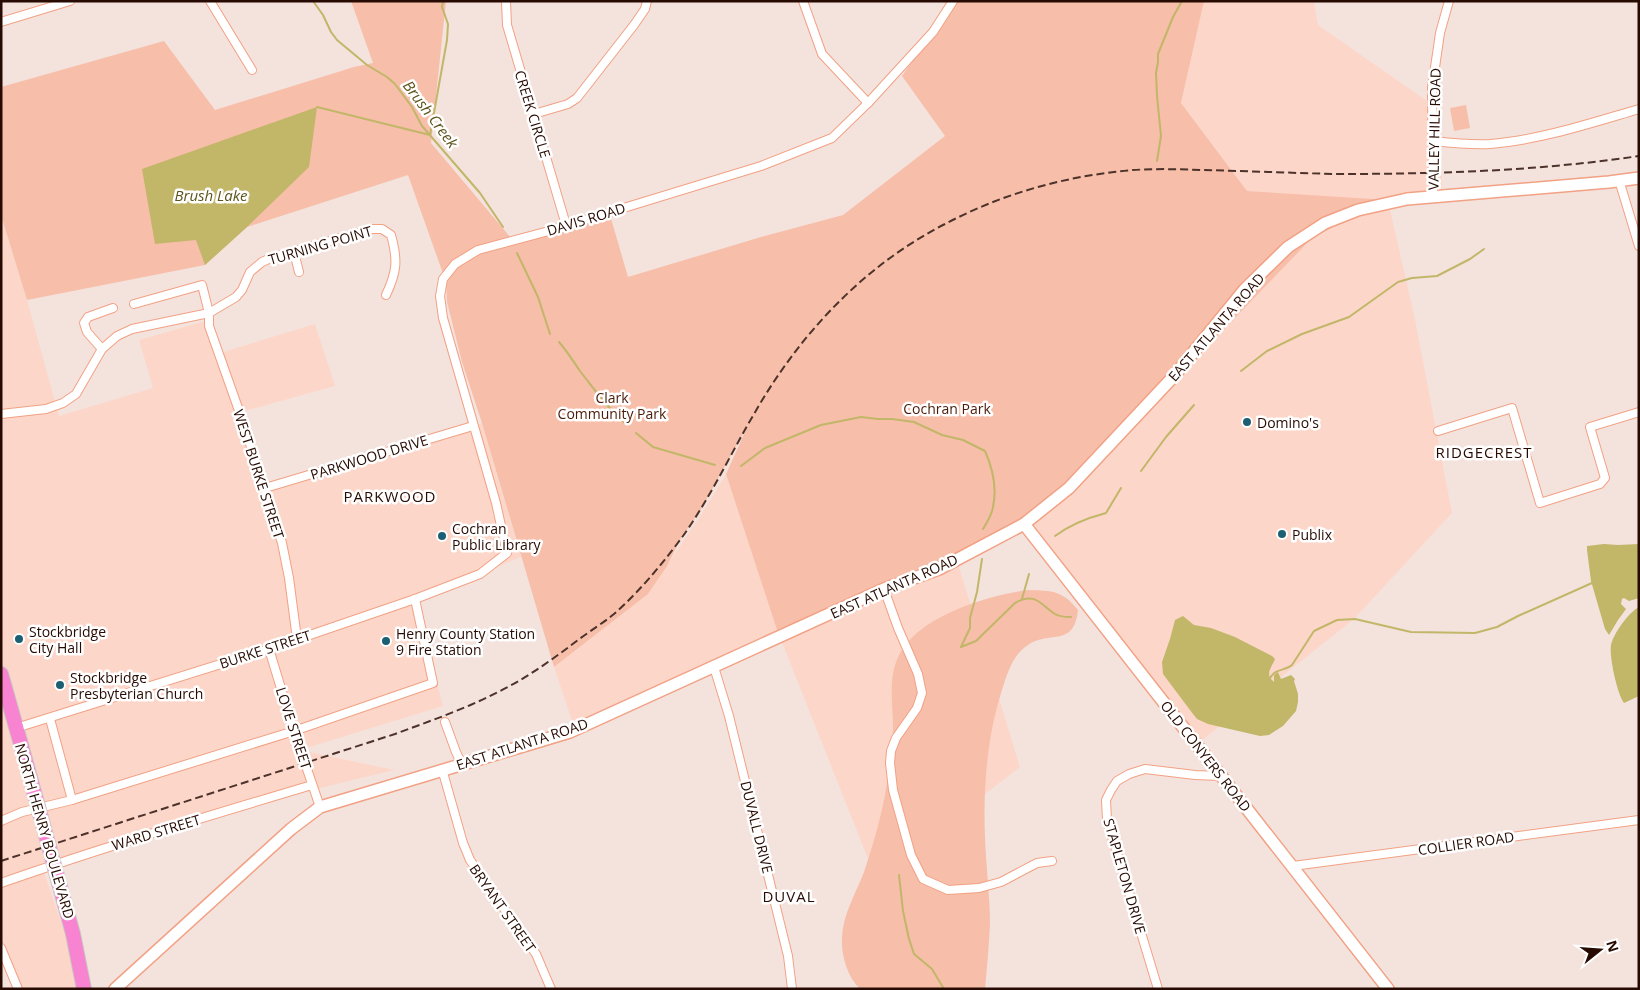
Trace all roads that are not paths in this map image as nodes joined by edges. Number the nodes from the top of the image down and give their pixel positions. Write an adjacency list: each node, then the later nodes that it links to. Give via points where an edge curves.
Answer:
1 (70, 1): 8 (street)
2 (210, 1): 9 (street)
3 (506, 1): 12 (street, CREEK CIRCLE, via 507,25)
4 (647, 1): 12 (street, via 634,25 578,98)
5 (803, 1): 10 (street, via 822,54)
6 (953, 1): 10 (street, DAVIS ROAD, via 933,32)
7 (1449, 1): 13 (street, VALLEY HILL ROAD, via 1432,88)
8 (1, 22)
9 (252, 70)
10 (868, 103): 17 (street, DAVIS ROAD, via 832,138 761,166)
11 (1639, 109): 13 (street, via 1512,141 1470,144)
12 (534, 114): 17 (street, CREEK CIRCLE)
13 (1433, 141): 16 (street, VALLEY HILL ROAD)
14 (1639, 178): 15 (street, EAST ATLANTA ROAD)
15 (1619, 180): 16 (street, EAST ATLANTA ROAD); 18 (street)
16 (1433, 198): 31 (street, EAST ATLANTA ROAD, via 1400,201 1343,215 1288,247 1245,289 1174,376 1069,488)
17 (566, 225): 28 (street, DAVIS ROAD, via 478,250 455,264 443,279 440,296 443,318)
18 (1639, 246)
19 (294, 252): 20 (street); 21 (street, TURNING POINT, via 372,229 382,229 391,235 396,262 394,278); 24 (street, TURNING POINT, via 273,257 255,267 236,297)
20 (299, 272)
21 (386, 295)
22 (134, 304): 24 (street, WEST BURKE STREET, via 202,285)
23 (113, 308): 25 (street, via 88,317 84,322 87,332)
24 (209, 313): 25 (street, TURNING POINT, via 125,332); 30 (street, WEST BURKE STREET, via 209,326)
25 (102, 349): 27 (street, via 76,394 63,403 46,409)
26 (1639, 412): 29 (street, via 1590,427 1605,478 1600,484 1540,503 1512,408)
27 (1, 414)
28 (473, 426): 30 (street, PARKWOOD DRIVE); 32 (street, DAVIS ROAD)
29 (1438, 431)
30 (265, 488): 35 (street, WEST BURKE STREET, via 282,544)
31 (1024, 524): 33 (street, EAST ATLANTA ROAD, via 939,568); 45 (street, OLD CONYERS ROAD)
32 (507, 553): 34 (street, BURKE STREET, via 480,574)
33 (884, 590): 37 (street, EAST ATLANTA ROAD); 51 (street, via 918,674 922,694 896,738 890,763 892,790 910,855 923,879 948,890 979,888 1001,882 1038,863)
34 (415, 599): 35 (street, BURKE STREET); 41 (street, via 433,682)
35 (297, 639): 36 (street, BURKE STREET)
36 (269, 649): 39 (street, BURKE STREET); 41 (street, LOVE STREET)
37 (714, 667): 43 (street, EAST ATLANTA ROAD, via 570,732); 59 (street, DUVALL DRIVE, via 786,947)
38 (1, 674): 42 (highway, NORTH HENRY BOULEVARD)
39 (50, 719): 42 (street, BURKE STREET); 47 (street)
40 (445, 722): 43 (street)
41 (294, 730): 46 (street, LOVE STREET); 47 (street)
42 (18, 735): 56 (highway, NORTH HENRY BOULEVARD, bridge, via 73,934)
43 (462, 764): 44 (street, EAST ATLANTA ROAD)
44 (442, 769): 48 (street, EAST ATLANTA ROAD); 58 (street, BRYANT STREET, via 470,860 536,954)
45 (1221, 776): 52 (street, OLD CONYERS ROAD); 60 (street, STAPLETON DRIVE, via 1145,769 1116,781 1106,800 1107,820)
46 (312, 785): 48 (street, LOVE STREET); 53 (street, WARD STREET)
47 (72, 800): 50 (street, via 22,812)
48 (320, 807): 57 (street, EAST ATLANTA ROAD)
49 (1639, 820): 52 (street, COLLIER ROAD)
50 (1, 821)
51 (1052, 861)
52 (1292, 866): 61 (street, OLD CONYERS ROAD)
53 (1, 883)
54 (1, 948): 55 (street)
55 (18, 989)
56 (84, 989)
57 (115, 989)
58 (551, 989)
59 (792, 989)
60 (1158, 989)
61 (1388, 989)

